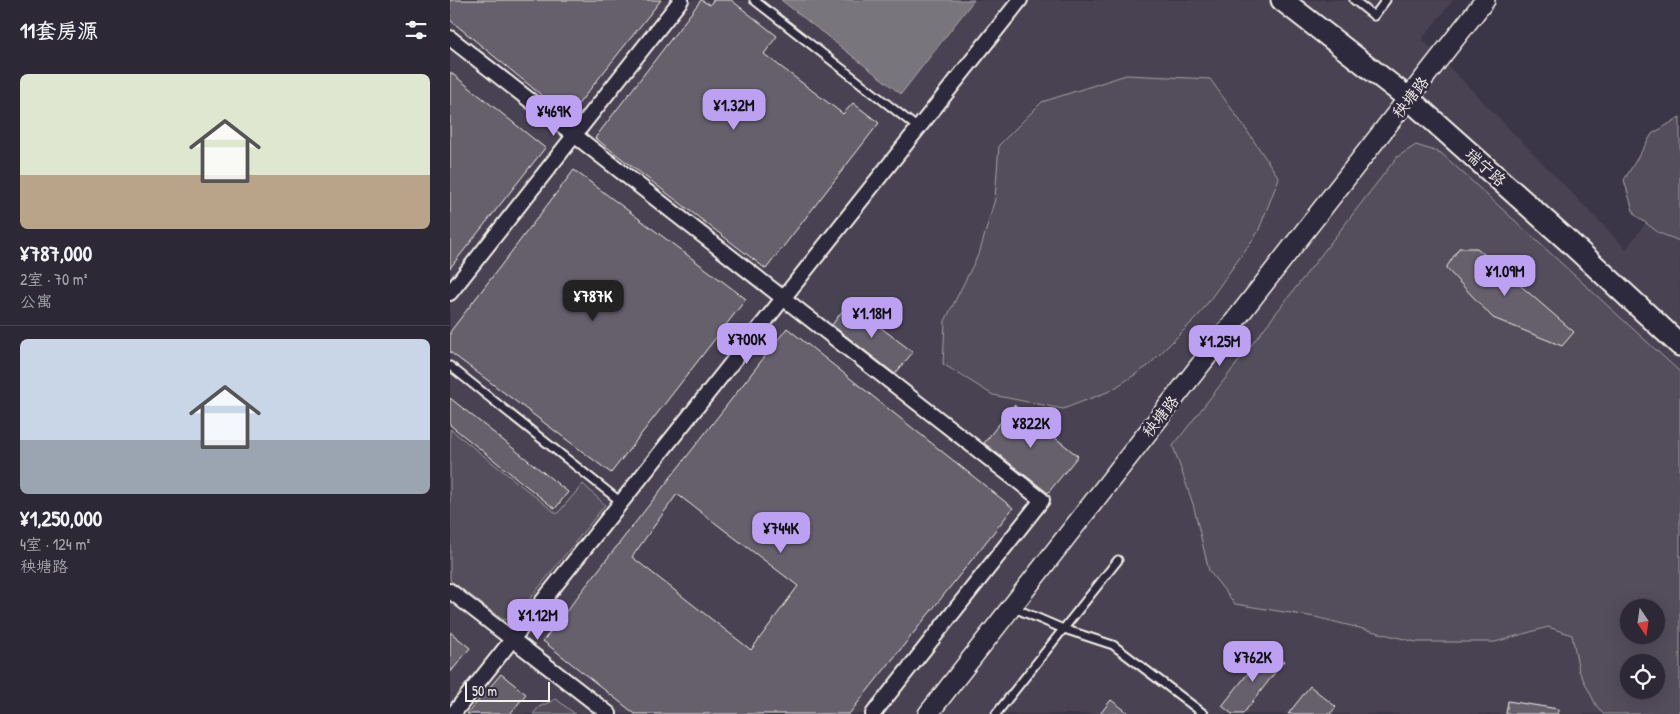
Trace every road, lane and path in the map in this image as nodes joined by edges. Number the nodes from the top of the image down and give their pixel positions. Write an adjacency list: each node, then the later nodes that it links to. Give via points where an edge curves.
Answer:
1 (681, 0): 12 (street)
2 (754, 0): 11 (lane)
3 (1020, 0): 11 (street)
4 (1282, 0): 10 (main road, 瑞宁路)
5 (1302, 0): 10 (main road, 瑞宁路)
6 (1354, 0): 7 (lane, via 1374,16)
7 (1386, 0)
8 (1485, 0): 10 (main road, 秧塘路)
9 (450, 38): 12 (street)
10 (1412, 93): 15 (main road, 瑞宁路); 16 (main road, 瑞宁路); 21 (main road, 秧塘路)
11 (918, 128): 14 (street)
12 (574, 135): 13 (street); 14 (street)
13 (450, 293)
14 (783, 298): 18 (street); 26 (street, via 1042,500)
15 (1680, 329)
16 (1680, 345)
17 (450, 366): 18 (lane)
18 (621, 502): 23 (street)
19 (1118, 560): 22 (lane)
20 (450, 591): 23 (street)
21 (1012, 607): 22 (lane); 27 (main road, 秧塘路)
22 (1064, 629): 28 (lane); 29 (lane, via 1113,645)
23 (512, 640): 24 (street); 25 (street)
24 (453, 714)
25 (609, 714)
26 (873, 714)
27 (928, 714)
28 (996, 714)
29 (1204, 714)

